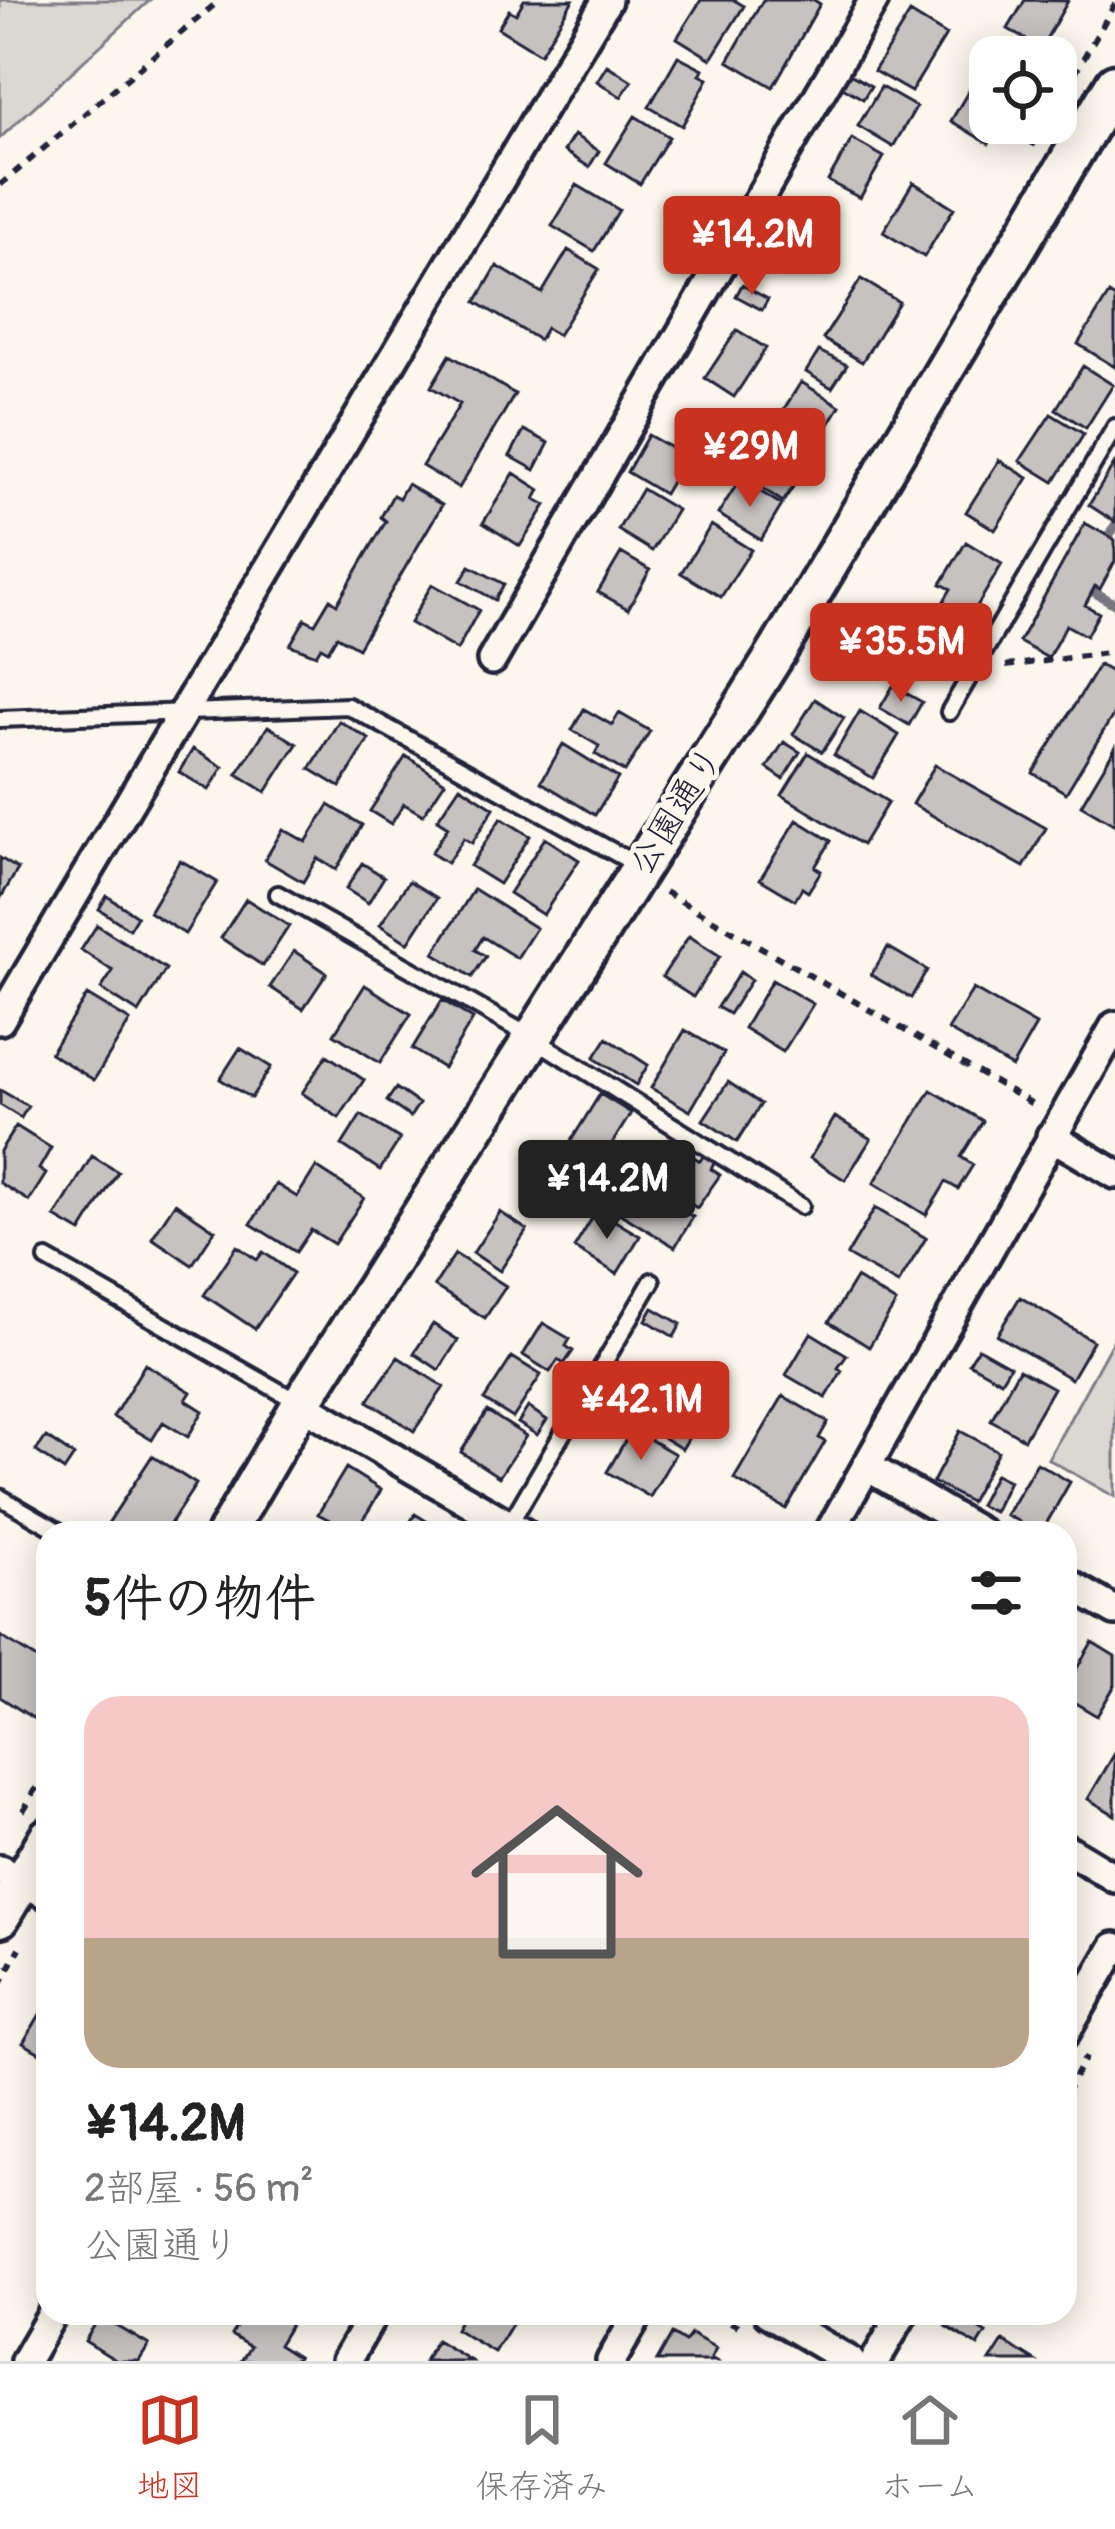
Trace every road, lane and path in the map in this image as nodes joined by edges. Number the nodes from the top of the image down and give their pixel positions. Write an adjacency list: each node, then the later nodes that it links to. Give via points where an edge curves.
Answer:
1 (220, 0): 7 (path)
2 (607, 0): 13 (street)
3 (874, 0): 10 (street)
4 (1115, 4): 5 (path)
5 (1077, 69)
6 (1115, 83): 15 (street, 公園通り, via 777,652)
7 (0, 185)
8 (1115, 427): 11 (lane)
9 (1115, 652): 11 (path)
10 (492, 660)
11 (973, 671): 12 (lane)
12 (949, 712)
13 (179, 715): 14 (lane); 15 (lane, via 348,706); 17 (street)
14 (0, 719)
15 (653, 879): 19 (street, 公園通り); 20 (path)
16 (278, 894): 19 (lane)
17 (0, 1020)
18 (1115, 1026): 20 (street)
19 (532, 1038): 22 (lane); 25 (street, 公園通り)
20 (1056, 1128): 21 (street); 26 (street)
21 (1115, 1174)
22 (801, 1206)
23 (47, 1259): 25 (lane)
24 (652, 1281): 31 (lane)
25 (302, 1404): 29 (street, 公園通り); 30 (street)
26 (868, 1467): 32 (street); 33 (street)
27 (0, 1497): 28 (lane)
28 (41, 1521)
29 (233, 1521)
30 (497, 1521)
31 (517, 1521)
32 (836, 1521)
33 (960, 1521)
34 (1077, 1589): 35 (street)
35 (1115, 1611)
36 (1077, 1856): 37 (street)
37 (1115, 1878)
38 (23, 1882): 39 (street)
39 (0, 1918)
40 (1115, 1947): 41 (street)
41 (1077, 2012)
42 (46, 2325): 47 (street)
43 (367, 2325): 48 (street)
44 (632, 2325): 49 (street)
45 (788, 2325): 50 (street)
46 (896, 2325): 51 (street)
47 (26, 2361)
48 (346, 2361)
49 (610, 2361)
50 (850, 2361)
51 (875, 2361)

